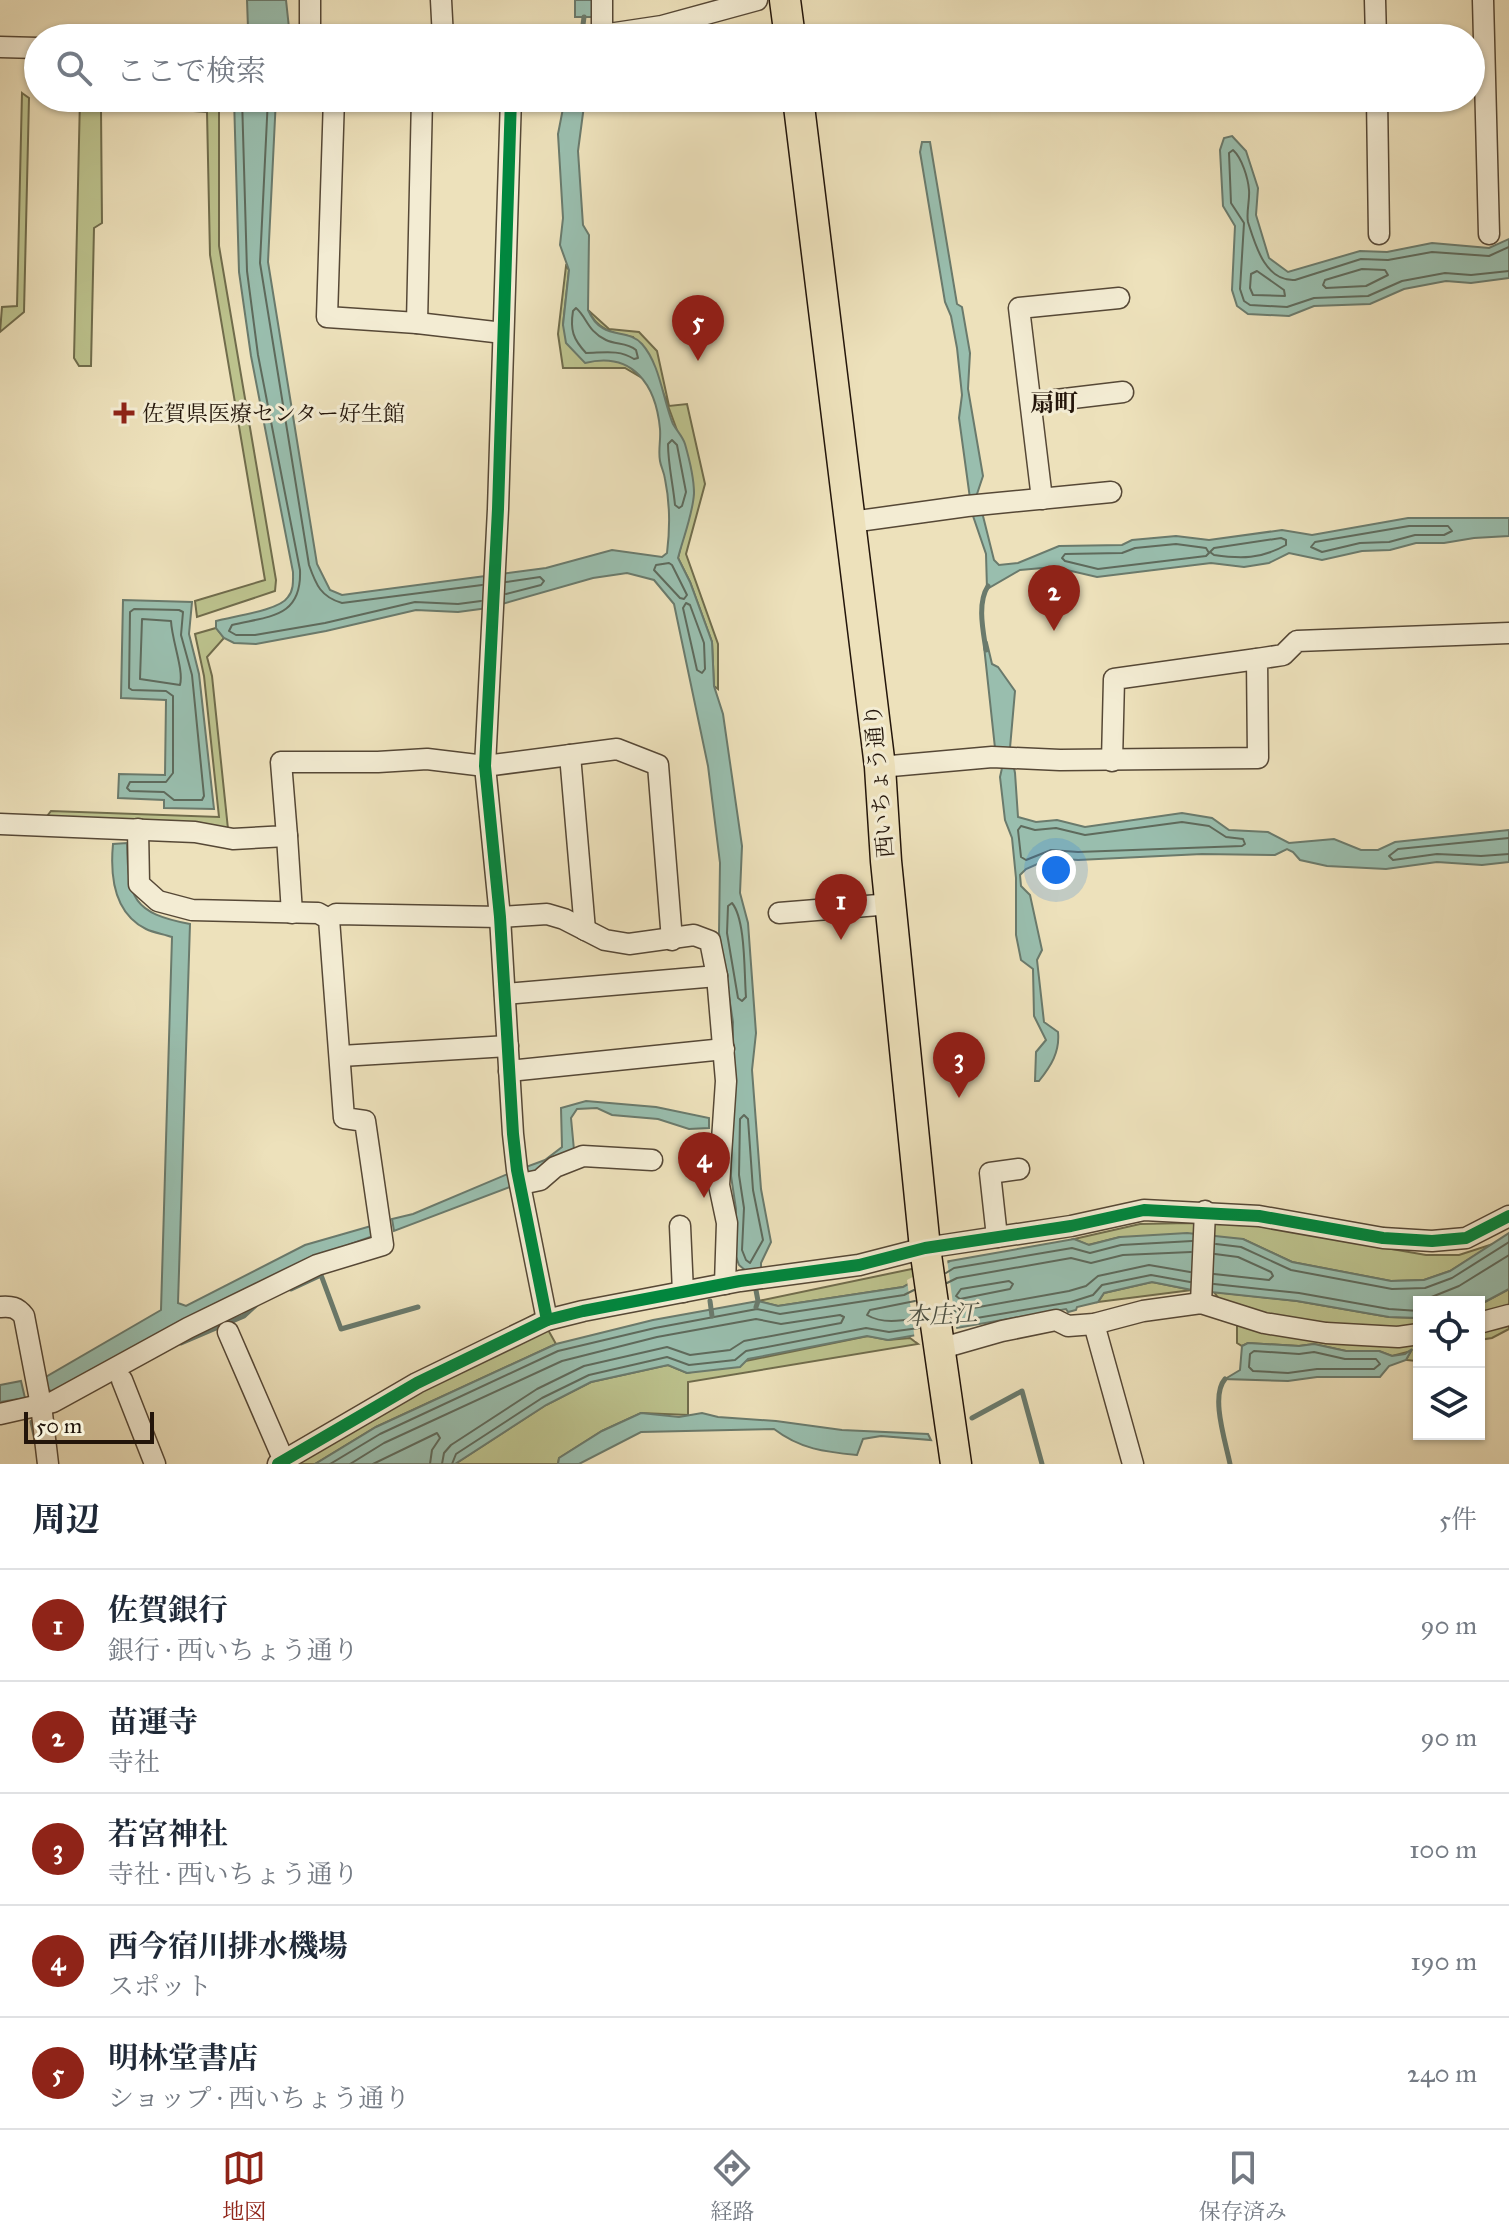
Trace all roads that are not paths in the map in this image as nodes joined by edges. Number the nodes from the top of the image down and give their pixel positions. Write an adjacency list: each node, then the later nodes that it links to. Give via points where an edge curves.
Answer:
1 (310, 0): 8 (street)
2 (441, 0): 9 (street)
3 (602, 0): 10 (street)
4 (757, 0): 11 (street)
5 (785, 0): 12 (highway)
6 (1375, 0): 13 (street)
7 (1483, 0): 14 (street)
8 (310, 24)
9 (442, 24)
10 (602, 24)
11 (669, 24)
12 (788, 24)
13 (1376, 24)
14 (1484, 24)
15 (0, 47): 16 (street)
16 (24, 48)
17 (1485, 78): 24 (street)
18 (334, 112): 26 (street, via 327,317)
19 (422, 112): 26 (street)
20 (511, 112): 27 (street)
21 (800, 112): 32 (highway, 西いちょう通り)
22 (1377, 112): 23 (street)
23 (1379, 234)
24 (1489, 234)
25 (1119, 298): 29 (street, via 1019,308)
26 (417, 323): 27 (street)
27 (503, 333): 37 (street)
28 (1123, 392): 29 (street)
29 (1031, 403): 31 (street)
30 (1111, 492): 31 (street)
31 (1042, 499): 32 (street)
32 (851, 522): 38 (highway, 西いちょう通り)
33 (1509, 633): 34 (street, via 1297,641 1283,655)
34 (1257, 659): 36 (street, via 1114,679); 36 (street, via 1258,758)
35 (570, 755): 37 (street); 47 (street); 48 (street, via 617,749 658,765)
36 (1112, 761): 38 (street, via 992,757)
37 (485, 766): 41 (street, via 427,759 281,762); 45 (street)
38 (880, 767): 42 (highway, 西いちょう通り)
39 (0, 824): 40 (street)
40 (138, 829): 41 (street, via 233,839); 43 (street, via 139,884 158,901 192,910)
41 (287, 836): 43 (street)
42 (891, 904): 44 (street); 62 (highway, 西いちょう通り)
43 (292, 913): 46 (street, via 318,913)
44 (779, 913)
45 (500, 917): 46 (street, via 336,914); 47 (street, via 547,914); 50 (street)
46 (329, 919): 53 (street)
47 (585, 930): 48 (street, via 629,944)
48 (672, 940): 49 (street, via 694,935 710,941)
49 (717, 976): 50 (street); 52 (street)
50 (505, 994): 51 (street)
51 (508, 1046): 53 (street); 54 (street)
52 (724, 1049): 54 (street); 63 (street, via 719,1185)
53 (341, 1056): 75 (street, via 344,1118 365,1121 383,1245 317,1265)
54 (509, 1071): 57 (street)
55 (652, 1160): 57 (street, via 583,1156 555,1167 540,1180)
56 (1019, 1169): 61 (street, via 990,1173)
57 (519, 1178): 68 (street)
58 (1205, 1211): 59 (street, via 1432,1241 1466,1238); 61 (street, via 1144,1210); 65 (street)
59 (1509, 1216)
60 (680, 1226): 64 (street)
61 (997, 1237): 62 (street)
62 (925, 1248): 63 (street, via 859,1265); 73 (highway, 西いちょう通り)
63 (732, 1282): 64 (street)
64 (683, 1292): 68 (street)
65 (1201, 1303): 70 (street); 72 (street, via 1264,1323 1326,1333)
66 (0, 1307): 75 (street, via 19,1309 24,1316)
67 (1509, 1315): 69 (street)
68 (547, 1320): 77 (street, via 417,1383)
69 (1485, 1321)
70 (1094, 1324): 73 (street, via 1068,1326 1056,1320); 81 (street)
71 (228, 1332): 77 (street)
72 (1413, 1335)
73 (939, 1349): 80 (highway, 西いちょう通り)
74 (122, 1380): 79 (street)
75 (41, 1405): 76 (street); 78 (street)
76 (0, 1414)
77 (281, 1462)
78 (48, 1464)
79 (155, 1464)
80 (956, 1464)
81 (1133, 1464)

